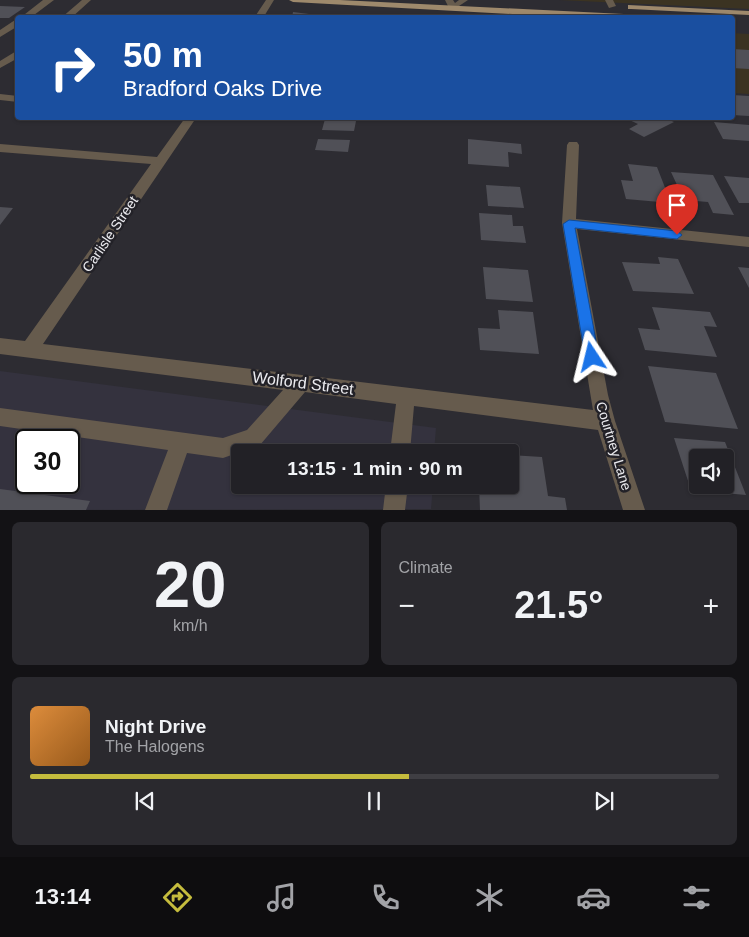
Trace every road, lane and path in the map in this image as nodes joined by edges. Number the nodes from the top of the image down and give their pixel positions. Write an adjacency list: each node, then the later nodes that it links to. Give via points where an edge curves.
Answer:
1 (48, 0): 9 (street)
2 (87, 0): 10 (street)
3 (270, 0): 11 (street)
4 (294, 0): 6 (main road)
5 (464, 0): 6 (street)
6 (451, 4): 12 (main road)
7 (608, 4): 8 (main road)
8 (749, 13)
9 (28, 15)
10 (69, 15)
11 (260, 15)
12 (603, 15)
13 (15, 24): 14 (street)
14 (0, 34)
15 (15, 55): 16 (street)
16 (0, 65)
17 (0, 97): 18 (street)
18 (15, 99)
19 (189, 120): 22 (street, Carlisle Street)
20 (573, 145): 23 (street, Courtney Lane)
21 (0, 148): 22 (street)
22 (160, 161): 26 (street, Carlisle Street)
23 (569, 224): 24 (street); 30 (street, Courtney Lane)
24 (749, 242)
25 (0, 346): 26 (street, Wolford Street)
26 (29, 350): 27 (street, Wolford Street)
27 (301, 383): 28 (street, Wolford Street); 31 (street, via 254,438 223,448)
28 (406, 396): 30 (street, Wolford Street); 32 (street)
29 (0, 417): 31 (street)
30 (605, 421): 36 (street, Courtney Lane)
31 (181, 442): 34 (street)
32 (401, 444)
33 (396, 494): 35 (street)
34 (156, 510)
35 (394, 510)
36 (634, 510)

